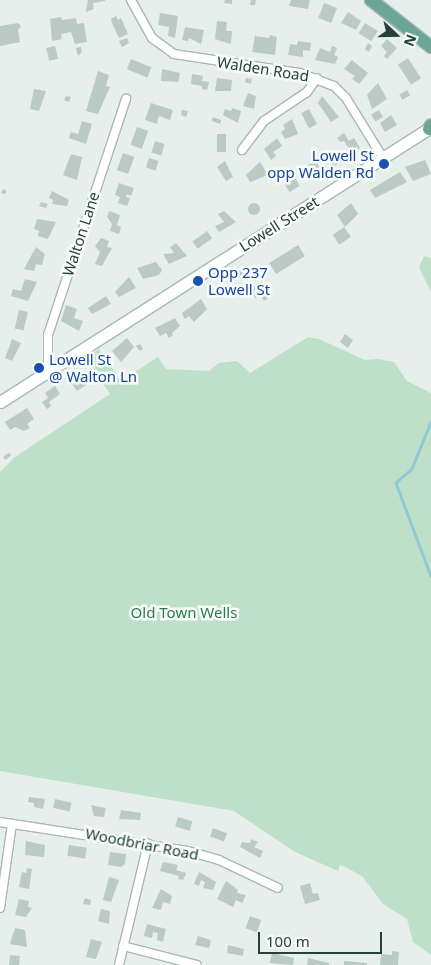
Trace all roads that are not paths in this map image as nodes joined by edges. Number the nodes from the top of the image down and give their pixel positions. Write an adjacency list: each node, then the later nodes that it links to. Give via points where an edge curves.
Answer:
1 (131, 0): 6 (street, Walden Road, via 152,38 174,54)
2 (371, 0): 3 (main road)
3 (418, 37): 4 (main road); 5 (main road)
4 (431, 47)
5 (431, 55)
6 (317, 78): 9 (street, via 307,92 264,121); 10 (street, Walden Road, via 346,98)
7 (126, 98): 11 (street, Walton Lane, via 48,335)
8 (430, 127): 10 (main road, Lowell Street)
9 (242, 150)
10 (383, 158): 11 (main road, Lowell Street)
11 (48, 371): 12 (main road, Lowell Street)
12 (0, 402)
13 (0, 822): 14 (street, Woodbriar Road)
14 (12, 824): 15 (street, Woodbriar Road); 17 (street)
15 (148, 843): 16 (street, Woodbriar Road, via 206,856); 18 (street)
16 (278, 888)
17 (0, 908)
18 (123, 946): 19 (street); 20 (street)
19 (119, 965)
20 (198, 965)

